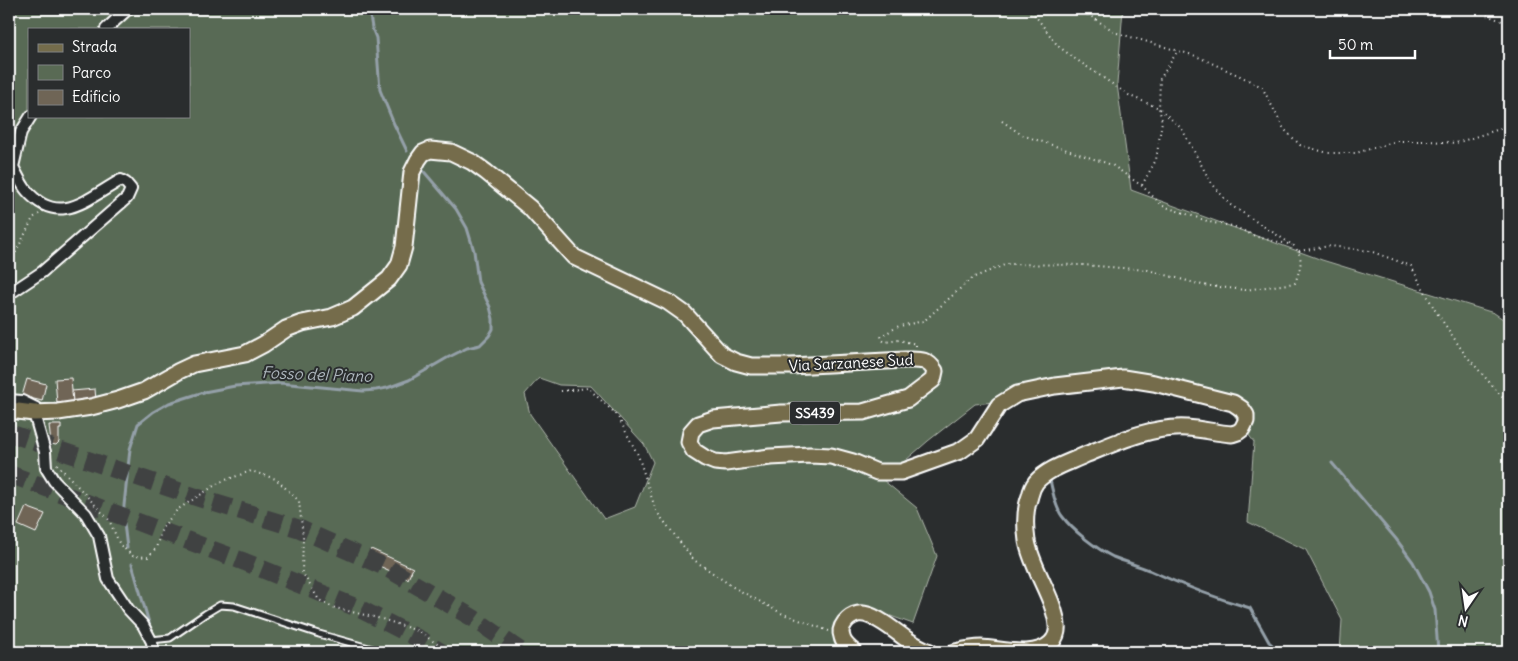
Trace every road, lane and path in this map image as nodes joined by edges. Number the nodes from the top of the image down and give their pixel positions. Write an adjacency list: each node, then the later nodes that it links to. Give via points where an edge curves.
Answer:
1 (128, 9): 6 (street)
2 (1026, 9): 8 (path, via 1034,14 1058,46 1074,58 1130,96)
3 (1079, 9): 7 (path, via 1117,33)
4 (1479, 9): 5 (path)
5 (1509, 24)
6 (107, 28)
7 (1177, 52): 8 (path, via 1160,79); 11 (path, via 1196,56 1262,88 1284,129 1300,145 1328,153 1356,153 1397,141 1456,143)
8 (1160, 108): 12 (path, via 1162,121 1156,160); 14 (path, via 1182,129 1210,181 1228,204)
9 (30, 118): 13 (street, via 21,132 13,167 26,190)
10 (1002, 121): 12 (path, via 1022,135 1112,165)
11 (1509, 126)
12 (1142, 186): 14 (path, via 1164,206)
13 (46, 207): 16 (path, via 33,218); 17 (street, via 64,209 87,200 120,180 130,189 127,198 42,272)
14 (1294, 246): 15 (path)
15 (1299, 251): 18 (path, via 1302,267 1295,283 1245,290 1202,285 1148,270 1007,264 972,278 924,321 899,326 881,336 885,342 899,340 916,344); 21 (path, via 1330,246 1370,251 1411,266 1464,353)
16 (9, 266)
17 (9, 294)
18 (912, 360): 23 (main road, Via Sarzanese Sud / SS439, via 791,366 751,366 736,362 722,355 684,314 668,302 574,257 530,208 472,162 451,152 430,150 418,160 412,172 399,265 389,280 353,308 332,317 286,328 245,354 194,364 127,397 91,407); 32 (main road, Via Sarzanese Sud / SS439, via 922,360 935,372 933,380 908,399 863,412 781,413 713,419 698,424 691,432 689,442 694,451 715,462 830,456 877,472 901,472 960,451 977,439 999,405 1017,394 1123,378 1234,403 1246,415 1242,429 1232,434 1185,428 1160,430 1114,442 1050,470 1034,483 1026,504 1027,541 1052,608 1056,635 1052,643 1035,651 980,648)
19 (561, 391): 25 (path, via 588,388 616,415 638,455 656,511 694,560 733,587 783,614)
20 (9, 400): 23 (street, via 22,401 36,408)
21 (1509, 405)
22 (9, 410): 23 (main road, SS439)
23 (34, 413): 24 (street)
24 (45, 452): 26 (street, via 46,468 54,481 86,514 99,536 108,579); 29 (path, via 109,520 120,544 132,556 148,557 156,548 162,528 177,510 220,482 251,471 276,479 299,501 302,572 319,600 335,608 418,631)
25 (841, 636): 30 (main road); 31 (main road, via 844,622 864,614)
26 (151, 640): 27 (street); 28 (lane, via 170,638 220,605 234,606)
27 (153, 652)
28 (382, 652)
29 (449, 652)
30 (854, 652)
31 (930, 652)
32 (955, 652)

